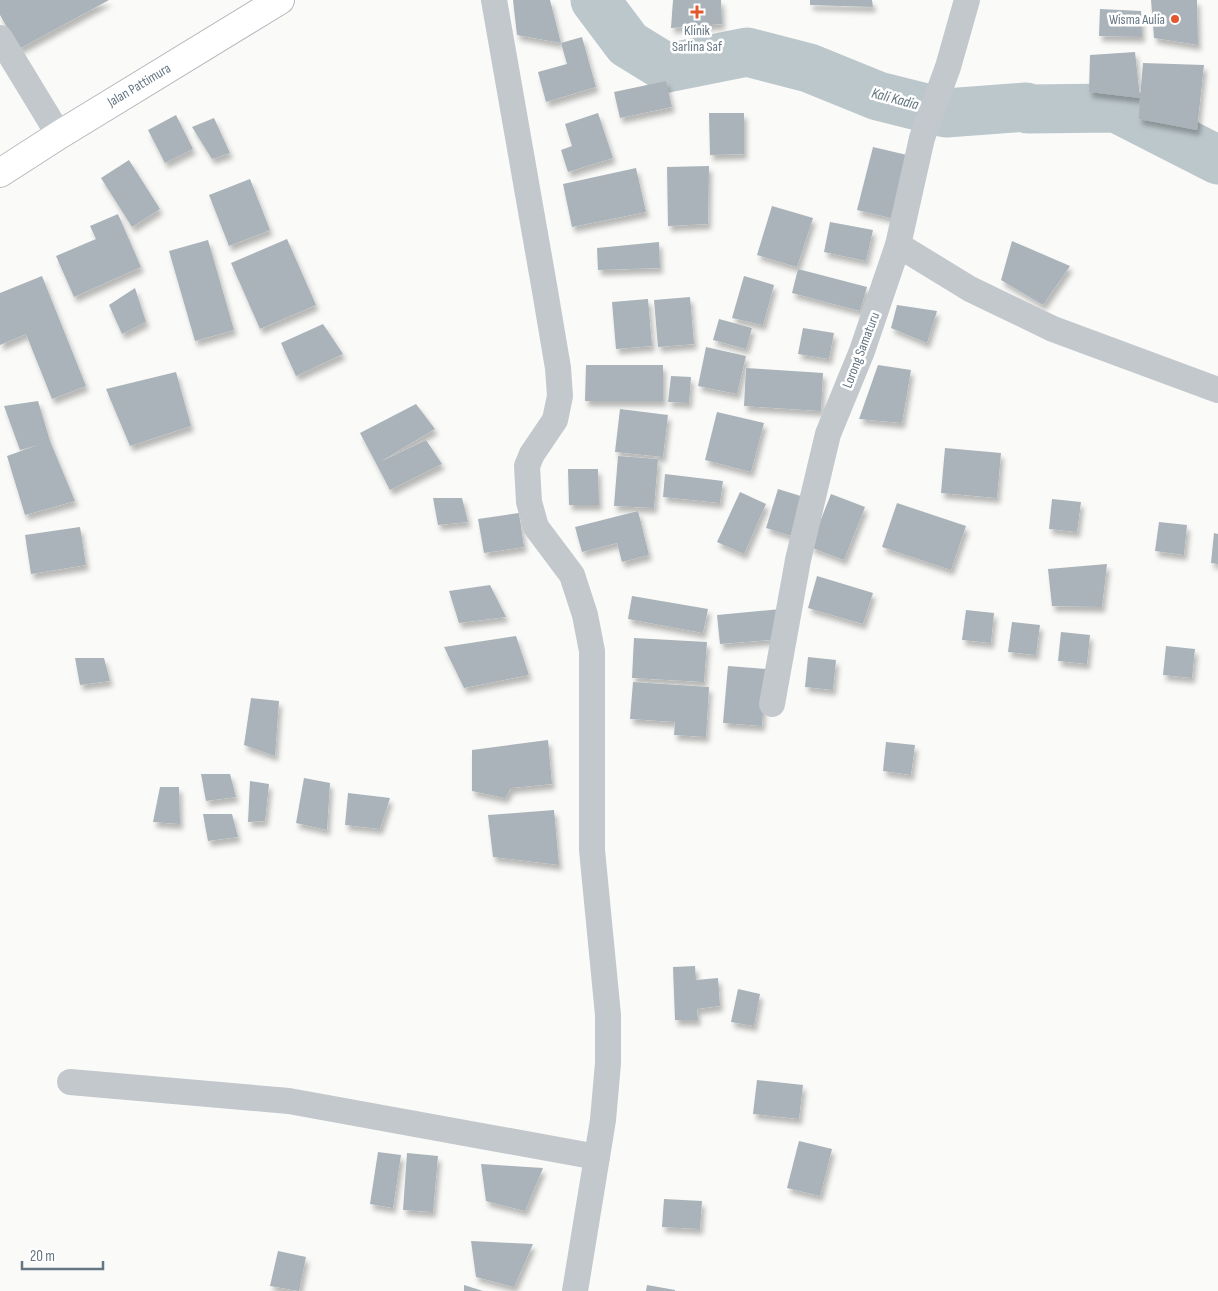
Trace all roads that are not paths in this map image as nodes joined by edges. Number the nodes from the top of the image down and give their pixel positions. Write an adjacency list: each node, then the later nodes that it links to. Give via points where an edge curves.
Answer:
1 (280, 0): 5 (highway, Jalan Pattimura)
2 (494, 0): 11 (street, via 547,301 560,396 555,420 527,466 529,502 536,527 572,575 586,615 592,651 592,850 608,1015 608,1063)
3 (967, 0): 7 (street, Lorong Samaturu, via 948,67 922,138)
4 (0, 38): 5 (street)
5 (59, 134): 6 (highway, Jalan Pattimura)
6 (0, 173)
7 (898, 245): 8 (street, via 970,289 1053,329); 9 (street, Lorong Samaturu, via 862,352 828,434 798,560)
8 (1218, 390)
9 (772, 704)
10 (70, 1082): 11 (street, via 289,1101)
11 (597, 1157): 12 (street)
12 (575, 1291)

